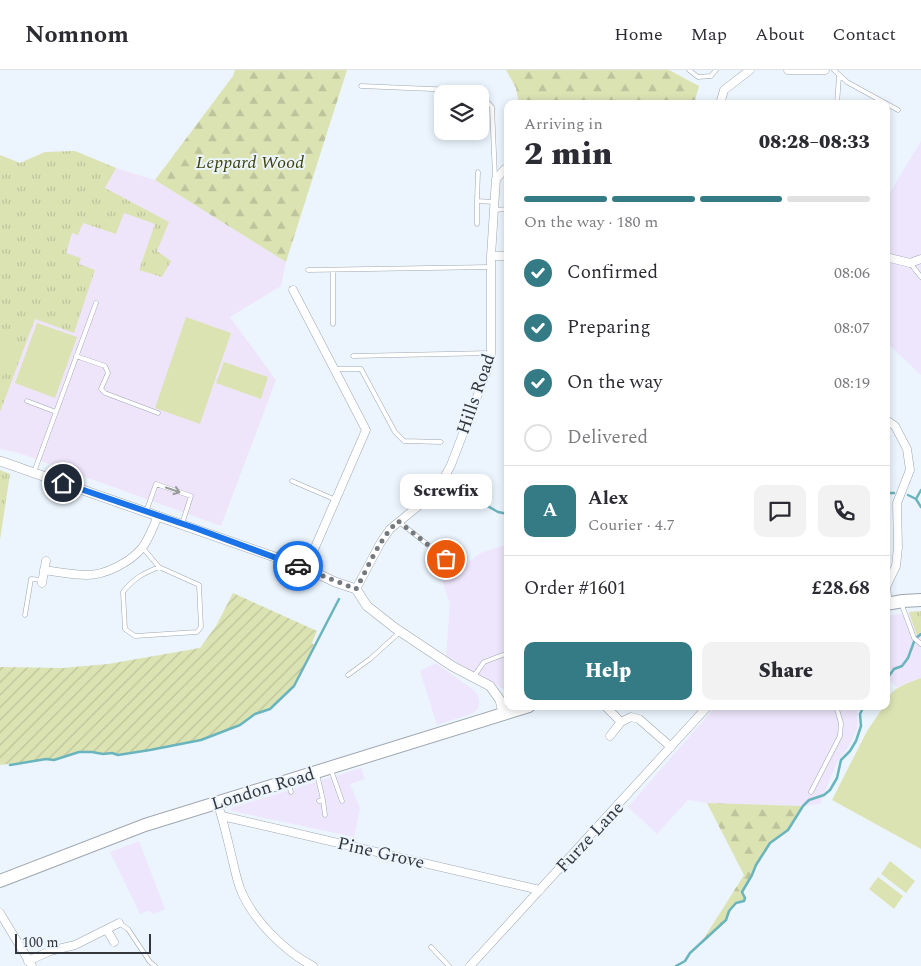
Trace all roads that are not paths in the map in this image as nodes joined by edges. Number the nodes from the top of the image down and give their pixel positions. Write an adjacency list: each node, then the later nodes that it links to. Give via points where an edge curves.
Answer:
1 (689, 70): 2 (lane, via 698,77 711,76)
2 (716, 70)
3 (750, 70): 10 (street, via 724,90)
4 (788, 70): 5 (street)
5 (825, 70)
6 (834, 70): 7 (lane)
7 (839, 76): 11 (lane); 12 (lane)
8 (361, 86): 9 (lane)
9 (434, 89)
10 (721, 100)
11 (838, 100)
12 (880, 100)
13 (489, 104): 18 (lane, via 492,107)
14 (890, 106): 15 (lane)
15 (898, 110)
16 (504, 170): 18 (street)
17 (478, 172): 19 (lane)
18 (496, 180): 20 (street, Hills Road)
19 (477, 202): 20 (lane); 22 (lane)
20 (494, 206): 21 (lane); 23 (street, Hills Road)
21 (504, 208)
22 (477, 224)
23 (491, 256): 24 (street); 28 (street, Hills Road)
24 (504, 256)
25 (890, 258): 27 (street)
26 (921, 259): 27 (street)
27 (910, 263): 31 (lane)
28 (491, 267): 30 (lane); 35 (street, Hills Road)
29 (308, 270): 30 (lane)
30 (333, 270): 34 (lane)
31 (921, 277)
32 (294, 290): 38 (street)
33 (96, 303): 36 (lane)
34 (333, 324)
35 (492, 353): 37 (lane); 50 (street, Hills Road, via 445,477 432,495)
36 (76, 356): 40 (lane); 41 (lane, via 105,366 108,373 101,389 105,394)
37 (353, 356)
38 (335, 369): 43 (lane, via 361,370 394,432 404,441); 47 (street, via 366,430)
39 (27, 401): 40 (lane)
40 (56, 412): 45 (lane)
41 (158, 413)
42 (890, 423): 58 (street, via 907,449 910,470 898,503 896,566)
43 (441, 442)
44 (0, 461): 45 (street)
45 (33, 473): 48 (street)
46 (292, 482): 47 (lane)
47 (336, 500): 56 (street)
48 (146, 512): 49 (street); 51 (lane, one-way to 51, via 156,484 191,496)
49 (158, 516): 51 (street); 52 (street)
50 (398, 521): 53 (lane); 60 (street, Hills Road, via 381,542)
51 (182, 524): 56 (street)
52 (142, 547): 55 (lane); 57 (street, via 127,561 89,576)
53 (446, 559)
54 (46, 561): 57 (street)
55 (159, 567): 55 (lane, via 141,574 123,592 125,629 135,636 197,632 201,626 199,585)
56 (306, 568): 60 (street)
57 (44, 570): 59 (street)
58 (890, 579)
59 (42, 581): 64 (lane, via 31,578)
60 (356, 589): 65 (street, via 367,606)
61 (921, 600): 62 (highway)
62 (903, 601): 63 (highway); 66 (lane, via 915,639)
63 (890, 603)
64 (25, 615)
65 (400, 632): 68 (lane); 69 (street, via 452,666)
66 (921, 644)
67 (504, 654): 69 (lane, via 484,662)
68 (348, 675)
69 (474, 676): 74 (street, via 490,686 500,700)
70 (516, 710): 74 (highway, London Road)
71 (609, 710): 75 (street)
72 (704, 710): 77 (street, Furze Lane)
73 (837, 710): 79 (lane, via 840,736)
74 (503, 714): 78 (highway, London Road)
75 (621, 722): 76 (street); 77 (street, via 631,717 639,719)
76 (610, 736)
77 (671, 747): 85 (street, Furze Lane)
78 (320, 777): 80 (lane); 81 (highway, London Road); 82 (lane, via 319,792)
79 (811, 792)
80 (342, 801)
81 (217, 802): 83 (street); 84 (highway, London Road, via 105,840)
82 (325, 815)
83 (222, 816): 85 (street, Pine Grove); 93 (street, via 240,888 248,904 284,946)
84 (0, 881)
85 (540, 890): 95 (street, Furze Lane)
86 (0, 913): 91 (street)
87 (119, 923): 88 (street); 92 (lane, via 128,929)
88 (107, 930): 89 (street); 91 (street, via 75,945 50,951)
89 (114, 942)
90 (431, 947): 94 (lane)
91 (30, 963)
92 (155, 966)
93 (313, 966)
94 (449, 966)
95 (470, 966)

